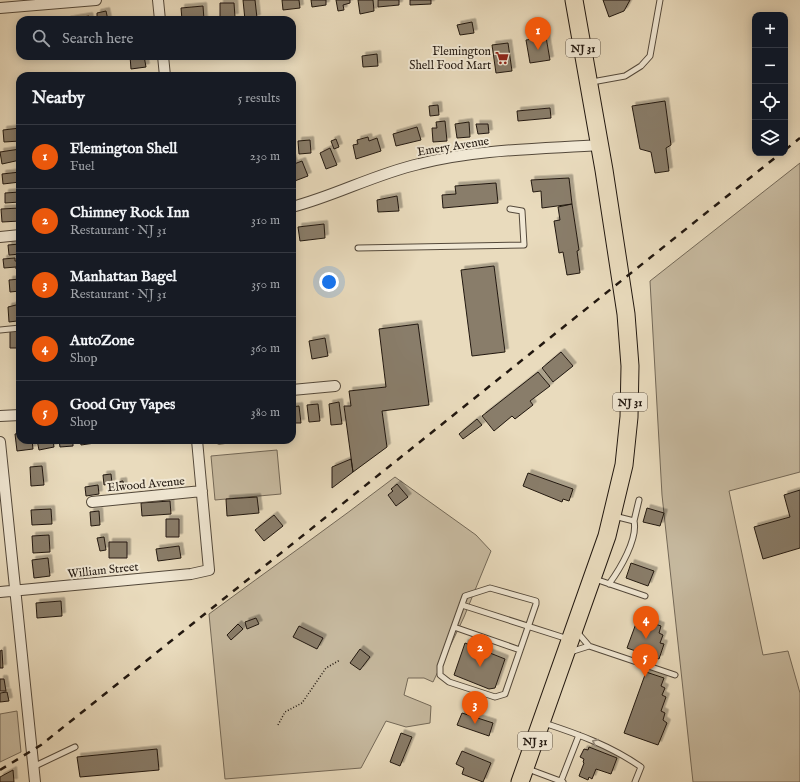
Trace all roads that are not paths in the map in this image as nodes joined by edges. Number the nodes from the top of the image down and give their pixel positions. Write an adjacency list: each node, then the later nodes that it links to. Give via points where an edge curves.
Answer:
1 (96, 0): 5 (street)
2 (158, 0): 6 (street)
3 (574, 0): 9 (highway, NJ 31)
4 (660, 0): 9 (lane, via 650,56 641,66 625,76)
5 (0, 8)
6 (160, 16)
7 (163, 60): 8 (street)
8 (165, 72)
9 (589, 83): 10 (highway, NJ 31)
10 (600, 145): 11 (street, Emery Avenue, via 445,158 418,164); 27 (highway, NJ 31, via 623,288 630,366 628,441)
11 (296, 206)
12 (510, 209): 15 (lane, via 522,211 524,245)
13 (16, 235): 14 (street)
14 (0, 237)
15 (358, 248)
16 (16, 328): 17 (lane)
17 (0, 330)
18 (335, 386): 19 (street)
19 (296, 390)
20 (16, 415): 21 (street)
21 (0, 416)
22 (0, 442): 32 (street)
23 (197, 444): 24 (street, Elwood Avenue)
24 (202, 492): 26 (street, Elwood Avenue); 29 (street, Elwood Avenue)
25 (639, 500): 28 (lane)
26 (92, 502)
27 (613, 515): 28 (lane); 30 (highway, NJ 31)
28 (634, 522): 31 (lane, via 636,530 619,570)
29 (209, 570): 32 (street, William Street, via 191,574)
30 (593, 578): 31 (lane); 38 (highway, NJ 31)
31 (609, 584): 34 (lane)
32 (15, 591): 33 (street, William Street); 45 (street)
33 (0, 592)
34 (645, 596)
35 (462, 605): 36 (lane); 36 (lane, via 465,596 490,588 536,601); 37 (lane)
36 (529, 625): 38 (lane); 40 (lane)
37 (454, 627): 40 (lane); 40 (lane, via 440,666 440,675 449,682 495,697 505,694)
38 (571, 641): 39 (lane); 39 (lane); 42 (highway, NJ 31 / NJ 31)
39 (589, 646): 41 (lane)
40 (520, 650)
41 (675, 675)
42 (541, 723): 43 (lane); 46 (highway, NJ 31 / NJ 31)
43 (579, 734): 48 (lane); 49 (lane, one-way to 43, via 641,767 620,753)
44 (75, 747): 45 (lane)
45 (33, 767): 47 (street)
46 (522, 775): 48 (lane)
47 (35, 782)
48 (562, 782)
49 (635, 782)

